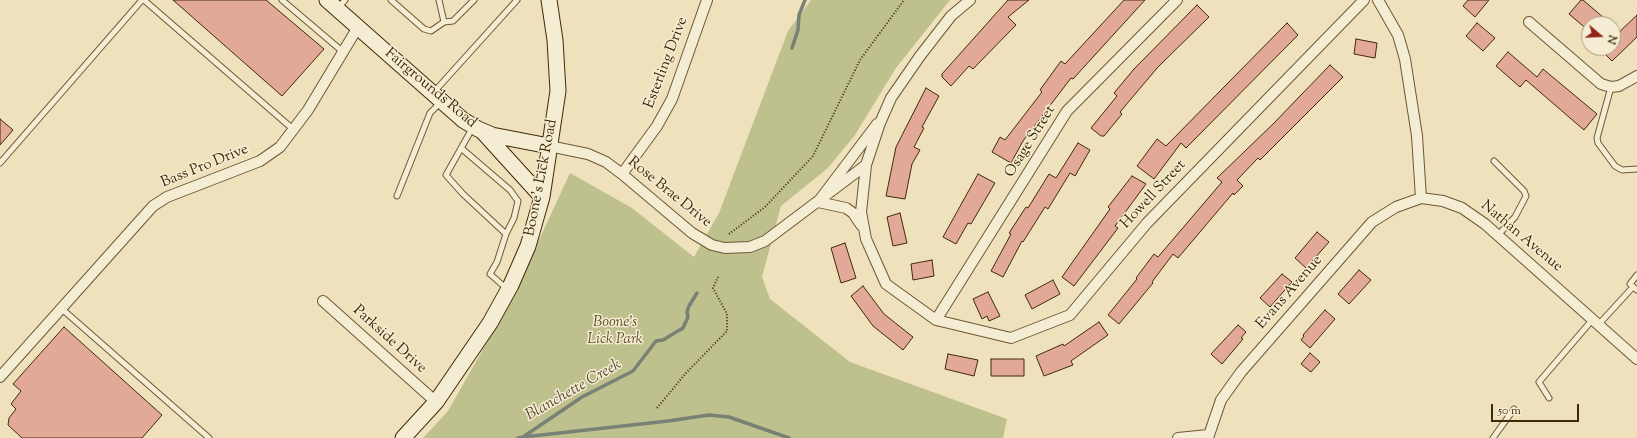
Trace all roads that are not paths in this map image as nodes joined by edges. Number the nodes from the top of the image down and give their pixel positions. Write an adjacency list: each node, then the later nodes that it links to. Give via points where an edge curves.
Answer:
1 (143, 0): 23 (lane); 27 (lane)
2 (282, 0): 17 (lane)
3 (391, 0): 14 (lane, via 424,29 431,31)
4 (439, 0): 14 (lane)
5 (474, 0): 14 (lane, via 453,21)
6 (517, 0): 20 (lane)
7 (549, 0): 24 (street, Boone's Lick Road, via 555,40 558,91)
8 (707, 0): 30 (street, Esterling Drive, via 672,99 658,126)
9 (970, 0): 21 (street, via 951,16 920,56 891,98)
10 (1177, 0): 43 (street, Osage Street, via 1067,111)
11 (1364, 0): 43 (street, Howell Street, via 1147,223 1070,315 1011,338)
12 (1378, 0): 33 (street, via 1398,35 1406,66 1417,136)
13 (337, 3): 16 (street, Fairgrounds Road)
14 (444, 22)
15 (1528, 22): 19 (street, via 1601,84)
16 (358, 27): 17 (street, Bass Pro Drive); 20 (street, Fairgrounds Road)
17 (342, 51): 23 (street, Bass Pro Drive)
18 (1637, 76): 19 (street, via 1619,86)
19 (1611, 87): 29 (lane, via 1597,138 1598,143 1614,166 1622,170)
20 (438, 97): 22 (street, Fairgrounds Road, via 463,120); 31 (lane)
21 (883, 116): 28 (street); 34 (street)
22 (478, 129): 24 (street, Fairgrounds Road); 25 (lane); 32 (street)
23 (295, 130): 42 (street, Bass Pro Drive, via 280,147 260,161 167,197 153,206)
24 (550, 146): 30 (street, Rose Brae Drive, via 588,154 606,162); 32 (street, Boone's Lick Road)
25 (461, 148): 36 (lane, via 510,190 518,201 514,218); 36 (lane, via 446,175)
26 (1494, 161): 37 (lane, via 1526,196 1515,217)
27 (0, 163)
28 (866, 165): 34 (street, Rose Brae Drive); 35 (street, via 861,212)
29 (1637, 169)
30 (622, 174): 34 (street, Rose Brae Drive, via 692,233 712,245 725,248 750,247 765,242)
31 (397, 196)
32 (542, 197): 40 (street, Boone's Lick Road, via 528,246)
33 (1421, 198): 37 (street, Nathan Avenue, via 1443,201 1462,208); 50 (street, Evans Avenue, via 1396,207 1372,222 1241,372 1221,400)
34 (818, 202): 35 (street, via 846,208 853,213)
35 (864, 230): 43 (street, via 886,284)
36 (506, 234): 40 (lane, via 497,262 490,274)
37 (1498, 235): 44 (street, Nathan Avenue)
38 (1637, 275): 39 (lane, via 1630,284)
39 (1635, 288): 44 (lane)
40 (508, 290): 48 (street, Boone's Lick Road, via 490,323)
41 (322, 301): 48 (street, Parkside Drive)
42 (62, 309): 46 (street, Bass Pro Drive); 51 (lane)
43 (936, 320)
44 (1596, 321): 45 (street, Nathan Avenue); 47 (lane, via 1539,382)
45 (1637, 359)
46 (0, 377)
47 (1549, 398)
48 (436, 402): 52 (street, Boone's Lick Road)
49 (1514, 409): 54 (lane)
50 (1208, 436): 53 (street)
51 (209, 438)
52 (403, 438)
53 (1178, 438)
54 (1493, 438)

